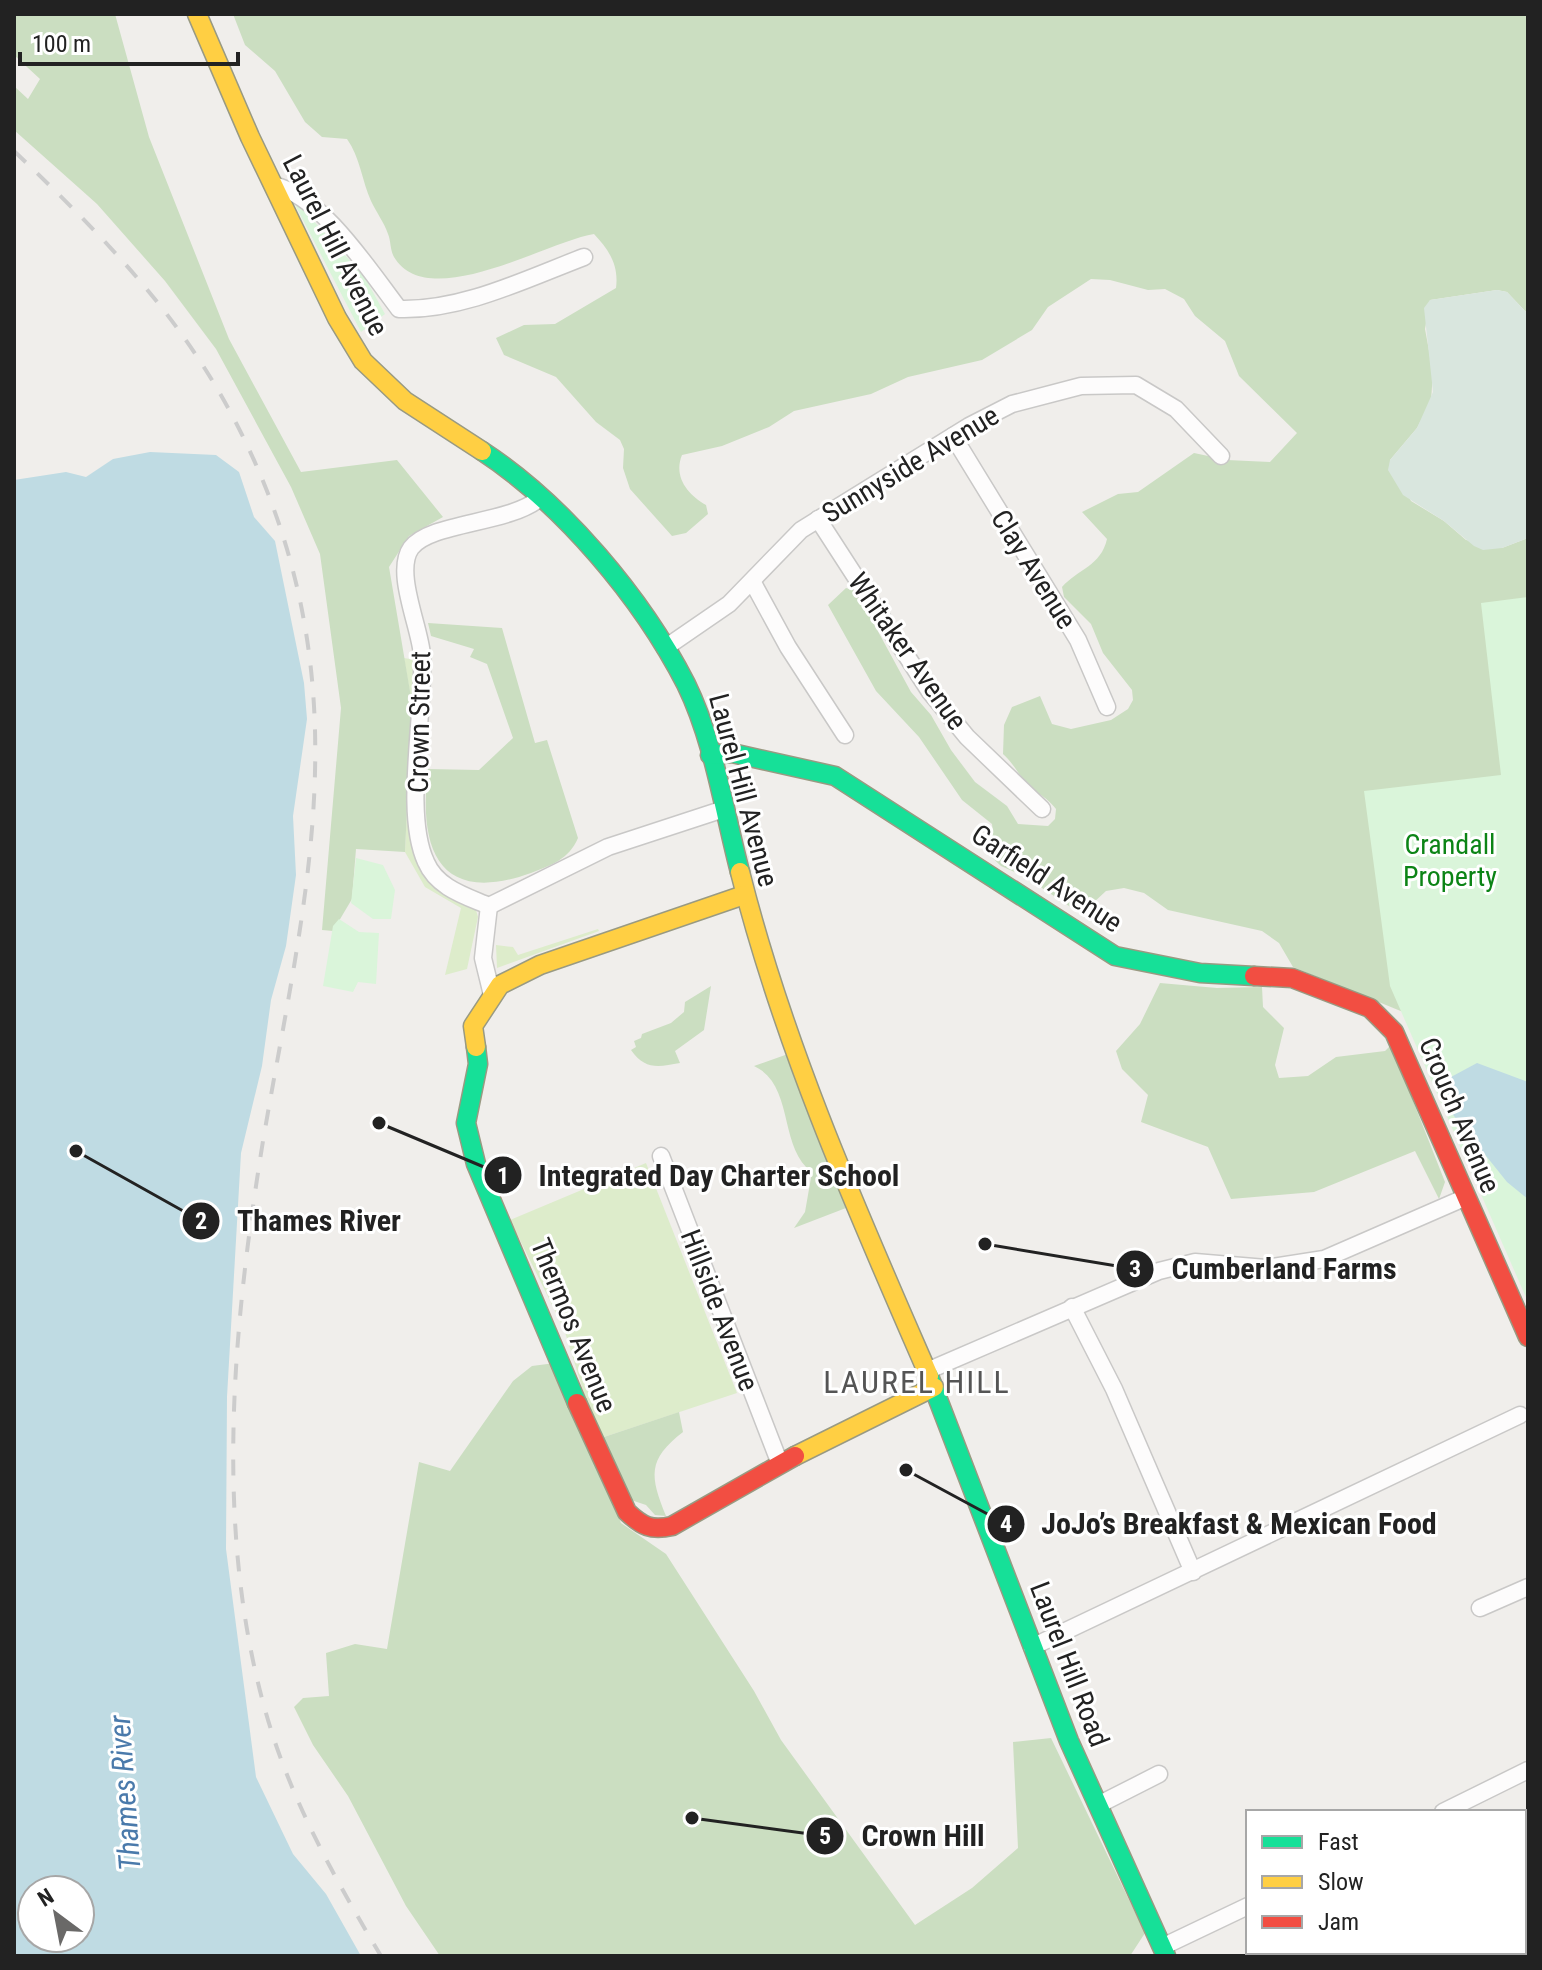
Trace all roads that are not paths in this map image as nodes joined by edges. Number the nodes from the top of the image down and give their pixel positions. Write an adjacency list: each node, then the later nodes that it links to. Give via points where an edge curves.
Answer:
1 (197, 14): 2 (main road, Laurel Hill Avenue)
2 (273, 185): 3 (street, via 293,189 350,246 399,309 481,295); 6 (main road, Laurel Hill Avenue, via 344,331 370,369 405,401 488,454)
3 (584, 257)
4 (953, 436): 5 (street, Sunnyside Avenue, via 1021,401 1081,386 1130,384 1176,409); 7 (street, Sunnyside Avenue); 10 (street, Clay Avenue, via 1078,640)
5 (1221, 456)
6 (540, 498): 9 (main road, Laurel Hill Avenue, via 618,580); 16 (street, Crown Street, via 524,509 423,539 411,548 405,564 423,678 417,794 421,849 441,883)
7 (818, 519): 8 (street, Sunnyside Avenue, via 793,536); 14 (street, Whitaker Avenue, via 930,692 967,737)
8 (752, 581): 9 (street, Sunnyside Avenue, via 729,604); 11 (street)
9 (665, 648): 12 (main road, Laurel Hill Avenue, via 692,697)
10 (1107, 707)
11 (845, 735)
12 (710, 755): 13 (main road, Laurel Hill Avenue); 18 (main road, Garfield Avenue, via 732,753 835,776 1115,956 1200,973 1292,978)
13 (724, 809): 15 (main road, Laurel Hill Avenue); 16 (street, via 608,847)
14 (1042, 809)
15 (744, 895): 17 (main road, Thermos Avenue, via 513,976); 23 (main road, Laurel Hill Avenue, via 768,978 846,1188)
16 (489, 906): 17 (street, via 483,958)
17 (492, 995): 25 (main road, Thermos Avenue, via 473,1026 479,1057 466,1115 470,1148 627,1512 645,1527 665,1529)
18 (1370, 1008): 20 (main road, Crouch Avenue, via 1394,1032 1413,1070)
19 (661, 1156): 25 (street, Hillside Avenue)
20 (1464, 1198): 21 (street, via 1324,1259 1266,1268 1213,1261 1185,1264); 22 (main road, Crouch Avenue)
21 (1072, 1307): 23 (street); 26 (street, via 1114,1389)
22 (1528, 1337)
23 (930, 1379): 25 (main road, Thermos Avenue); 29 (main road, Laurel Hill Road)
24 (1520, 1415): 26 (street)
25 (780, 1464)
26 (1193, 1572): 29 (street)
27 (1528, 1587): 28 (street)
28 (1480, 1608)
29 (1032, 1647): 32 (main road, Laurel Hill Road)
30 (1528, 1770): 33 (street)
31 (1159, 1774): 32 (street)
32 (1098, 1805): 35 (main road, Laurel Hill Road)
33 (1447, 1810)
34 (1246, 1907): 35 (street)
35 (1164, 1951)

